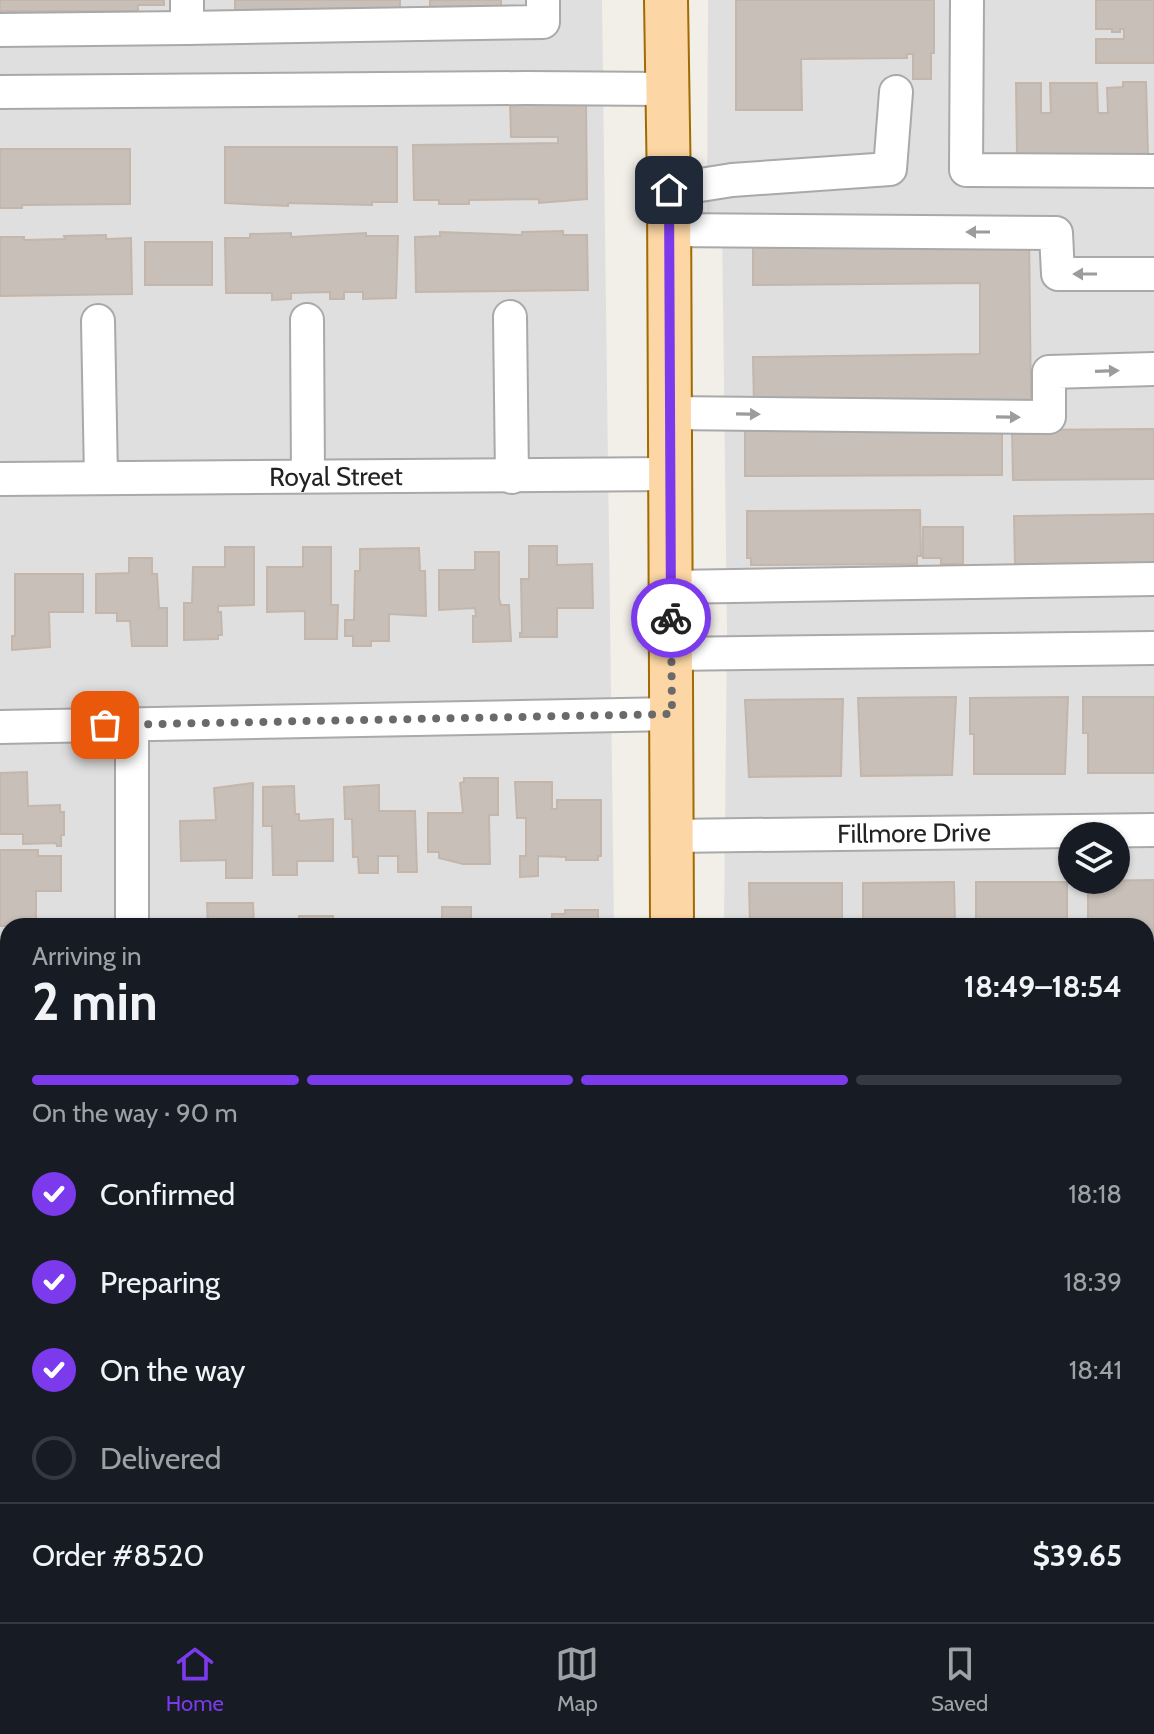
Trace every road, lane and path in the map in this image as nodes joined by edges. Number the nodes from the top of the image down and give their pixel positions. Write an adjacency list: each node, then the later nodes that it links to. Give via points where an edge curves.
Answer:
1 (543, 0): 4 (street, via 543,22)
2 (666, 0): 6 (main road)
3 (967, 0): 9 (street, via 966,170)
4 (187, 14): 5 (street)
5 (0, 30)
6 (667, 89): 7 (street); 10 (main road)
7 (0, 92)
8 (896, 92): 10 (street, via 890,169 732,180)
9 (1154, 171)
10 (669, 210): 11 (street, one-way to 10, via 1058,274 1056,233); 16 (main road)
11 (1154, 274)
12 (510, 317): 20 (street)
13 (307, 320): 18 (street)
14 (98, 321): 19 (street)
15 (1154, 369): 16 (street, one-way to 15, via 1049,417 1049,372)
16 (670, 413): 17 (main road)
17 (670, 474): 20 (street, Royal Street); 23 (main road)
18 (308, 476): 19 (street, Royal Street); 20 (street, Royal Street)
19 (101, 477): 21 (street, Royal Street)
20 (512, 477)
21 (0, 479)
22 (1154, 579): 23 (street)
23 (671, 587): 25 (main road)
24 (1154, 648): 25 (street)
25 (671, 654): 26 (main road)
26 (672, 714): 27 (street); 30 (main road)
27 (132, 724): 28 (street); 31 (street)
28 (0, 727)
29 (1154, 830): 30 (street, Fillmore Drive)
30 (672, 836): 32 (main road)
31 (132, 918)
32 (672, 918)

